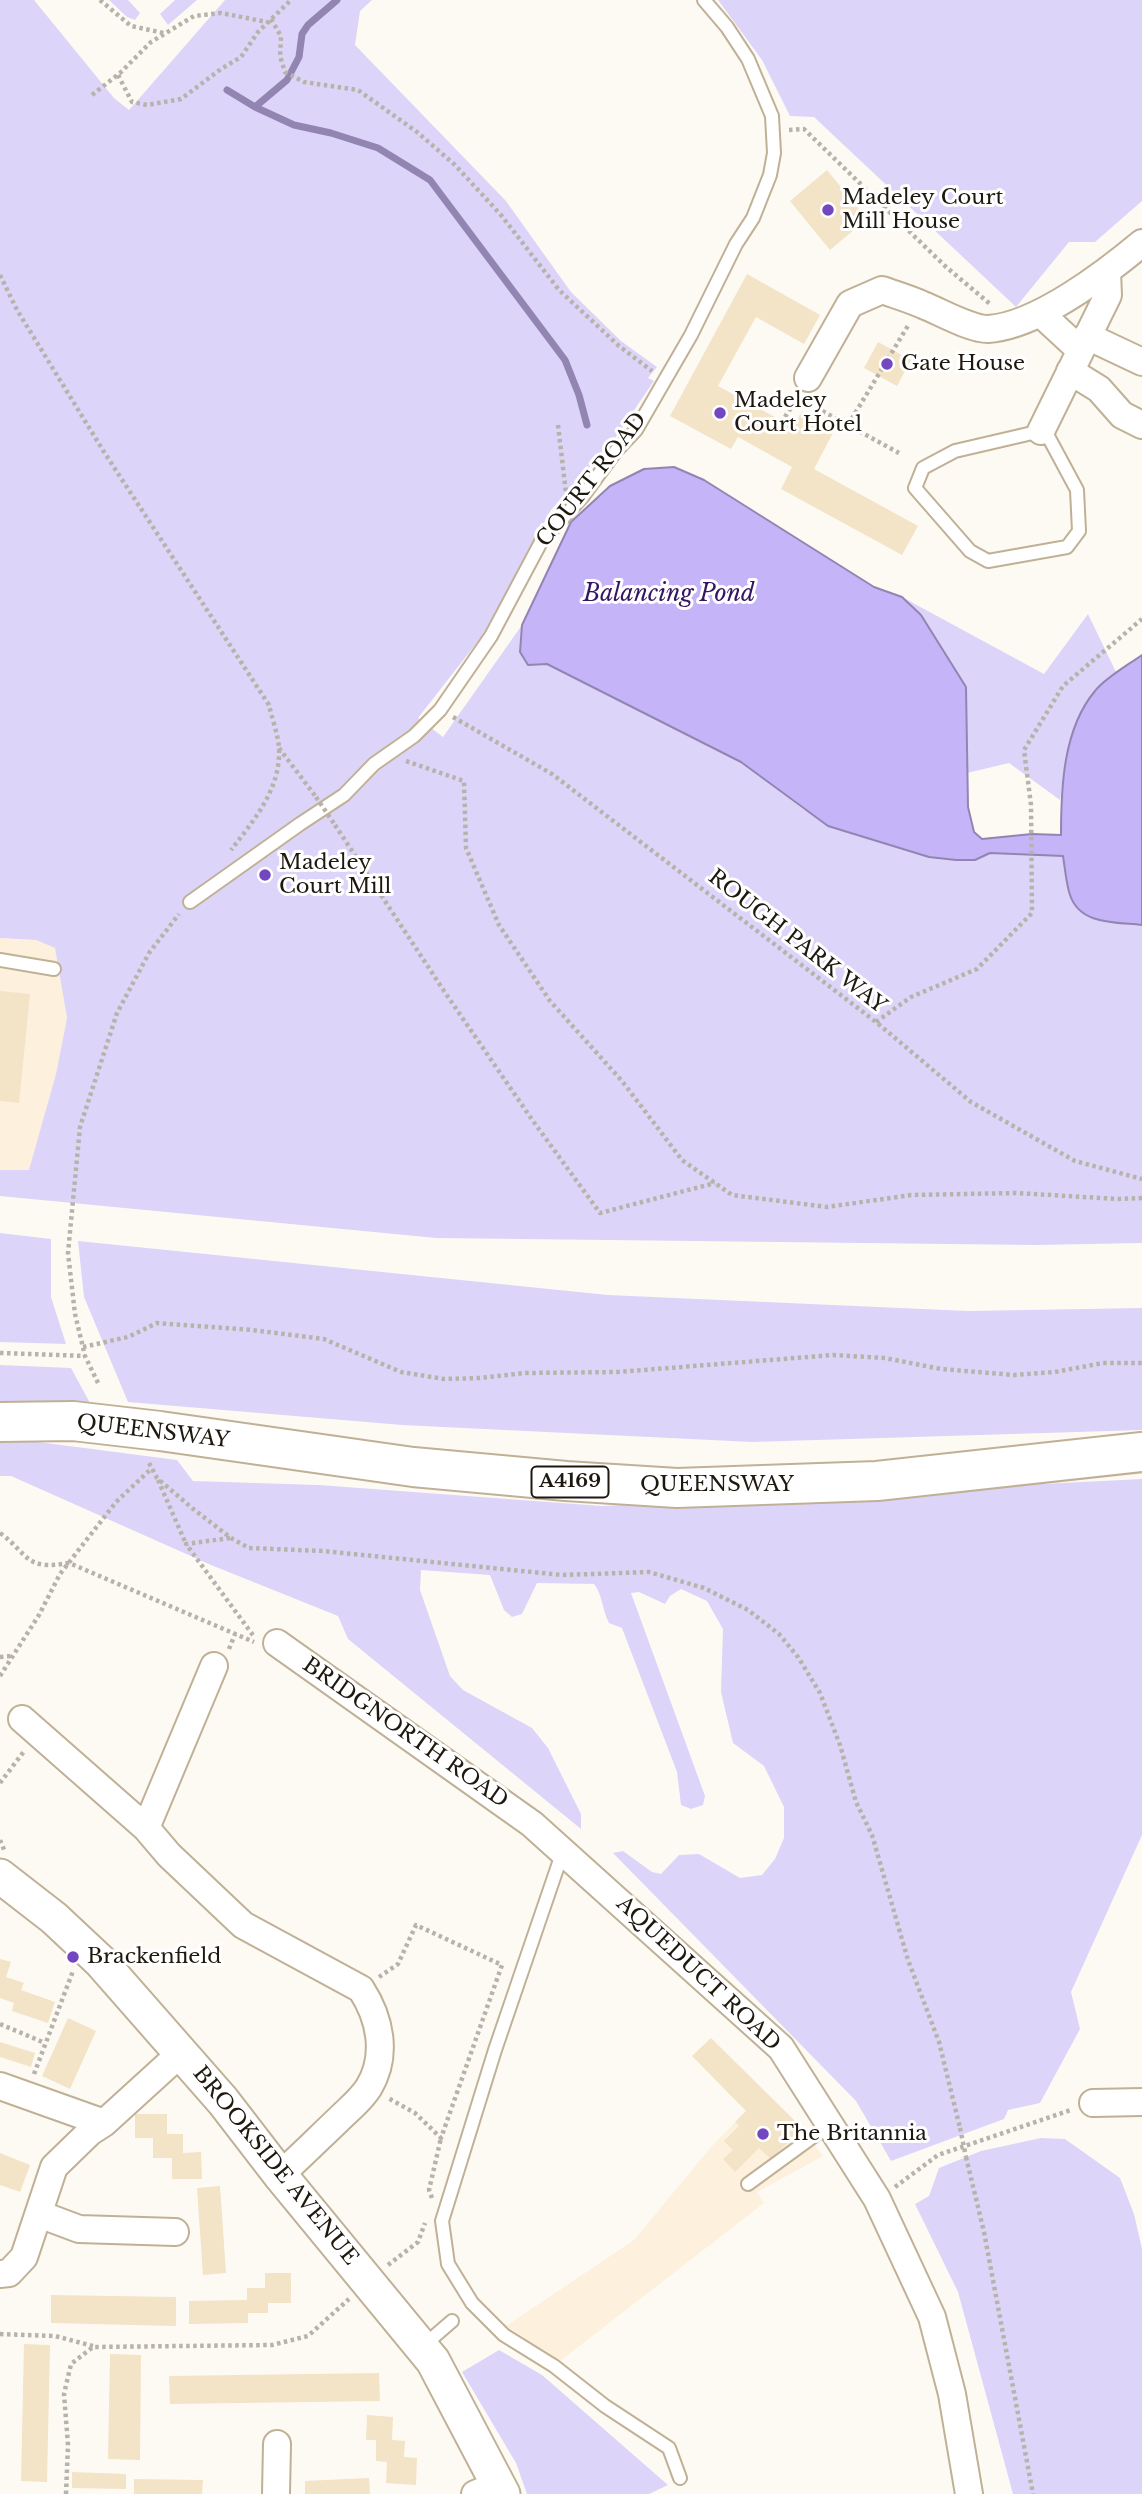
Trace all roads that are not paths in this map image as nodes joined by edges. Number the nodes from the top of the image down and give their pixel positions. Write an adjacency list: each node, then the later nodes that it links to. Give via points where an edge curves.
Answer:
1 (704, 0): 10 (lane, COURT ROAD, via 748,59 772,116 774,153 753,218 691,335 636,430 541,542 491,636 440,710 344,795)
2 (1142, 243): 3 (street)
3 (1107, 272): 4 (street); 5 (street, via 1108,295)
4 (1040, 313): 5 (street); 7 (street, via 987,329 882,290 850,304)
5 (1079, 352): 6 (street); 8 (street, via 1099,389 1122,415); 9 (street)
6 (1142, 362)
7 (803, 388)
8 (1142, 425)
9 (1041, 431): 9 (lane, via 1077,490 1079,531 1067,547 988,561 970,551 915,488 923,468 955,451)
10 (190, 902)
11 (0, 960): 12 (lane)
12 (54, 969)
13 (0, 1422): 14 (main road, QUEENSWAY / A4169, via 73,1422 413,1466 677,1488 877,1481)
14 (1142, 1452)
15 (268, 1643): 18 (street, BRIDGNORTH ROAD)
16 (214, 1666): 19 (street)
17 (30, 1726): 19 (street)
18 (533, 1824): 20 (street, AQUEDUCT ROAD)
19 (146, 1828): 28 (street, via 243,1925 361,1989 375,2013 379,2057 369,2087)
20 (563, 1850): 27 (street, AQUEDUCT ROAD, via 781,2048); 36 (lane, via 442,2221 447,2264 472,2303 503,2335 669,2448)
21 (0, 1876): 22 (street, BROOKSIDE AVENUE, via 101,1962)
22 (182, 2052): 26 (street); 28 (street, BROOKSIDE AVENUE)
23 (0, 2086): 26 (street)
24 (1142, 2102): 25 (street)
25 (1093, 2103)
26 (104, 2123): 30 (street, via 54,2167)
27 (829, 2125): 29 (lane); 39 (street, AQUEDUCT ROAD, via 877,2199 932,2317 953,2394)
28 (280, 2175): 34 (street, BROOKSIDE AVENUE)
29 (748, 2184)
30 (38, 2214): 31 (street, via 79,2229); 32 (street, via 24,2257 9,2273)
31 (175, 2232)
32 (0, 2274)
33 (452, 2321): 34 (lane)
34 (422, 2347): 37 (street, BROOKSIDE AVENUE, via 433,2361)
35 (277, 2444): 38 (street)
36 (680, 2478)
37 (492, 2491)
38 (276, 2494)
39 (969, 2494)

